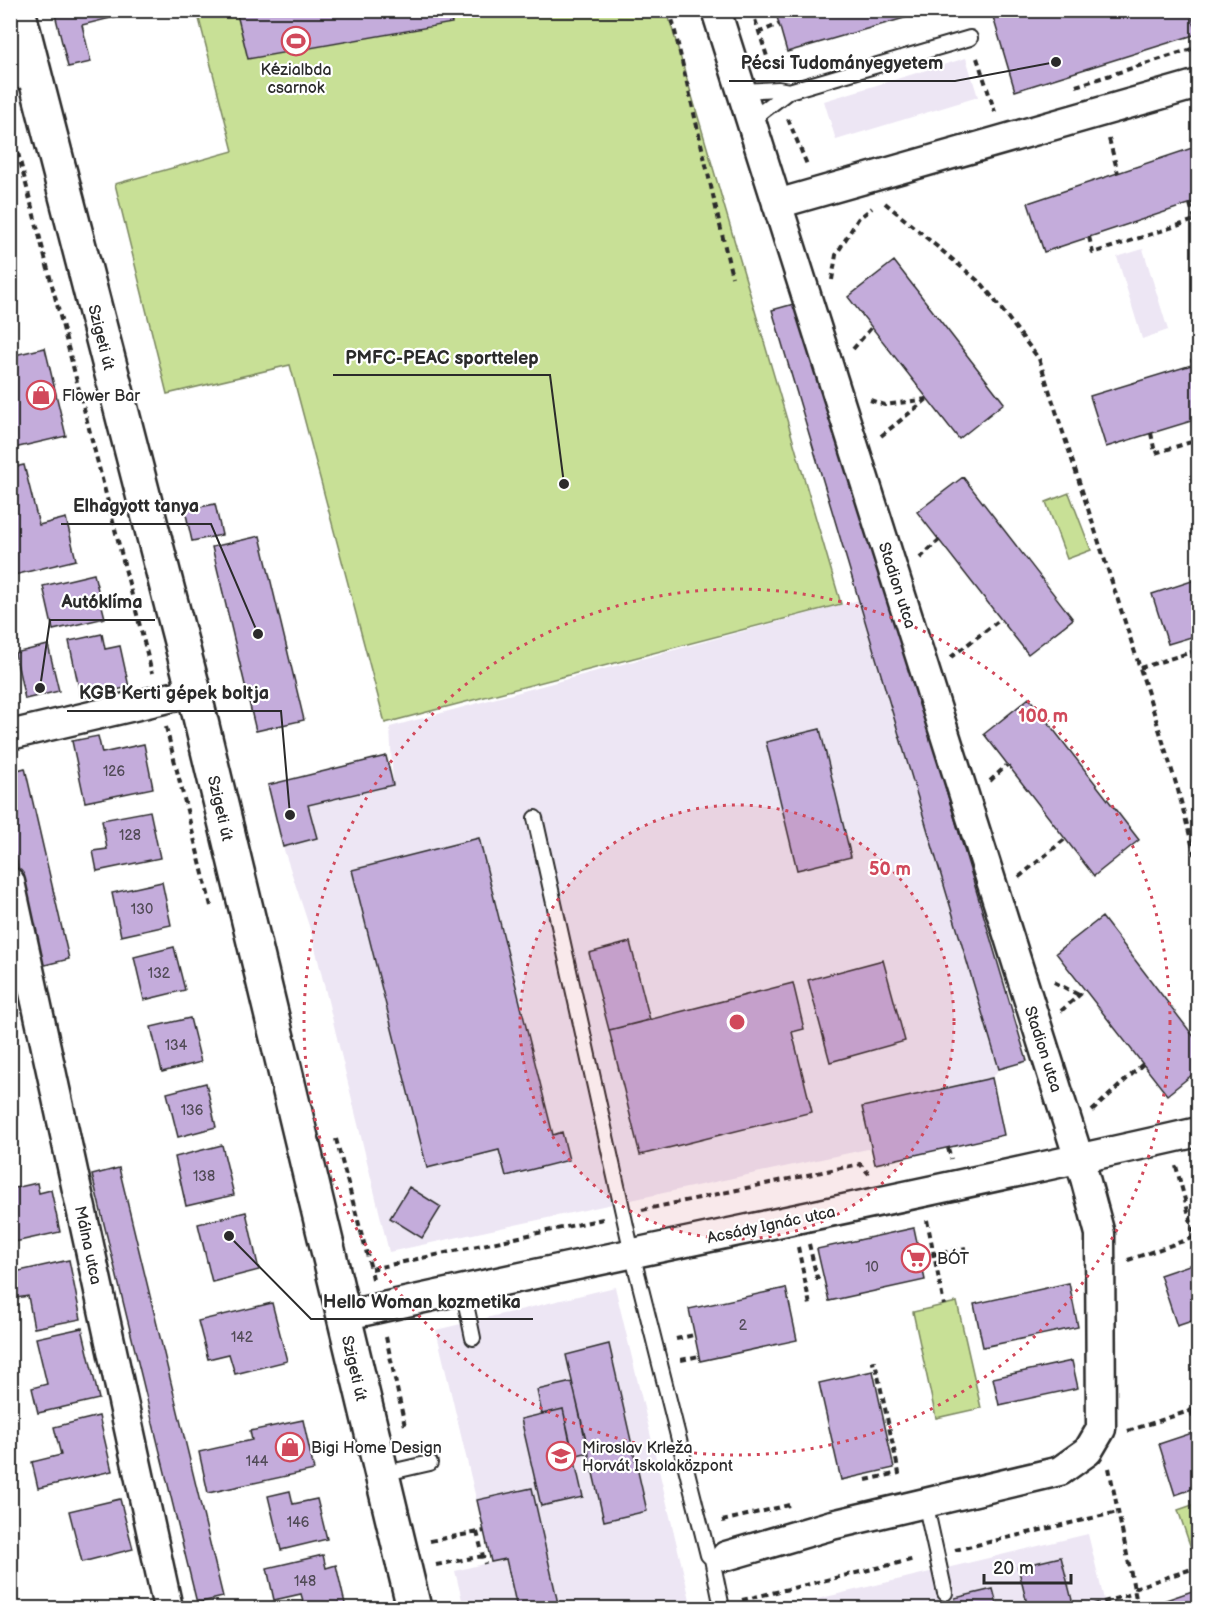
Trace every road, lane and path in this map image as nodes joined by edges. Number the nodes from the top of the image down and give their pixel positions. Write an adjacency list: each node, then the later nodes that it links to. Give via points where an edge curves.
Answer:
1 (18, 10): 12 (street, Szigeti út)
2 (670, 10): 29 (path)
3 (716, 10): 14 (street, Stadion utca)
4 (752, 10): 8 (path)
5 (1195, 10): 6 (path)
6 (1198, 23)
7 (779, 24): 8 (path)
8 (758, 33): 15 (path)
9 (970, 38): 15 (lane); 16 (path, via 994,113)
10 (1198, 47): 11 (path)
11 (1104, 77)
12 (23, 80): 44 (street, Szigeti út)
13 (1198, 84): 23 (street)
14 (742, 91): 15 (lane); 17 (street, Stadion utca)
15 (783, 93): 17 (lane); 20 (path, via 807,165)
16 (1004, 110)
17 (751, 120): 23 (street, Stadion utca)
18 (10, 122): 45 (path)
19 (1108, 137): 21 (path)
20 (814, 170)
21 (1118, 173)
22 (882, 200): 43 (path, via 984,285 1039,359)
23 (777, 204): 62 (street, Stadion utca)
24 (1190, 204): 26 (path)
25 (863, 206): 28 (path, via 874,205 858,219 836,255 832,281)
26 (1197, 220): 27 (path, via 1094,253)
27 (1089, 237)
28 (829, 271)
29 (732, 277)
30 (872, 327): 31 (path)
31 (854, 349)
32 (1198, 358): 33 (path, via 1192,360)
33 (1194, 364)
34 (869, 399): 36 (path, via 885,405 927,399)
35 (1151, 433): 37 (path, via 1155,453)
36 (880, 437)
37 (1198, 440)
38 (939, 540): 39 (path)
39 (919, 558)
40 (1001, 619): 42 (path)
41 (1198, 651): 43 (path)
42 (950, 657)
43 (1140, 668): 51 (path)
44 (194, 692): 45 (street); 81 (street, Szigeti út)
45 (159, 700): 46 (street); 54 (path)
46 (10, 735)
47 (1007, 765): 48 (path)
48 (988, 782)
49 (535, 818): 66 (lane)
50 (1065, 839): 52 (path)
51 (1198, 867)
52 (1018, 877)
53 (10, 882): 109 (street, Málna utca)
54 (211, 907)
55 (1050, 980): 57 (path)
56 (1085, 990): 57 (path)
57 (1079, 995): 58 (path)
58 (1060, 1012)
59 (1143, 1064): 60 (path)
60 (1091, 1112)
61 (1198, 1132): 62 (street, Acsády Ignác utca)
62 (1079, 1160): 71 (street, Acsády Ignác utca); 91 (street, Stadion utca, via 1100,1234)
63 (1165, 1166): 67 (path, via 1176,1164)
64 (874, 1178): 66 (path, via 860,1164)
65 (925, 1211): 73 (path)
66 (624, 1214): 71 (lane); 80 (path, via 371,1269)
67 (1197, 1237): 70 (path); 72 (path, via 1125,1260)
68 (796, 1238): 78 (path)
69 (966, 1248): 73 (path)
70 (1198, 1249)
71 (632, 1252): 77 (street, Acsády Ignác utca); 102 (lane, via 708,1555)
72 (1126, 1252)
73 (934, 1255): 74 (path); 79 (path)
74 (921, 1257)
75 (813, 1262): 76 (path, via 817,1278)
76 (823, 1276)
77 (463, 1290): 80 (street, Acsády Ignác utca); 83 (lane)
78 (810, 1305)
79 (944, 1305)
80 (379, 1307): 81 (street, Acsády Ignác utca)
81 (343, 1316): 93 (street, Szigeti út)
82 (694, 1335): 84 (path)
83 (473, 1338)
84 (672, 1340)
85 (699, 1356): 86 (path)
86 (677, 1361)
87 (871, 1363): 94 (path, via 875,1362 900,1478 867,1486)
88 (1198, 1408): 89 (path)
89 (1191, 1411): 90 (path); 91 (path)
90 (1198, 1431)
91 (1102, 1434): 96 (street, via 1060,1471); 106 (path)
92 (430, 1463): 93 (lane)
93 (381, 1475): 110 (street, Szigeti út)
94 (866, 1477)
95 (802, 1502): 97 (path)
96 (925, 1502): 102 (street); 107 (lane)
97 (718, 1521)
98 (484, 1531): 99 (path)
99 (477, 1532): 100 (path); 101 (path)
100 (430, 1541)
101 (483, 1556): 103 (path); 104 (path)
102 (719, 1557): 111 (lane)
103 (485, 1564)
104 (435, 1565)
105 (1198, 1567): 106 (path)
106 (1134, 1588): 108 (path)
107 (945, 1593)
108 (1135, 1593): 112 (path); 113 (path)
109 (168, 1608)
110 (414, 1608)
111 (722, 1608)
112 (1083, 1608)
113 (1138, 1608)

